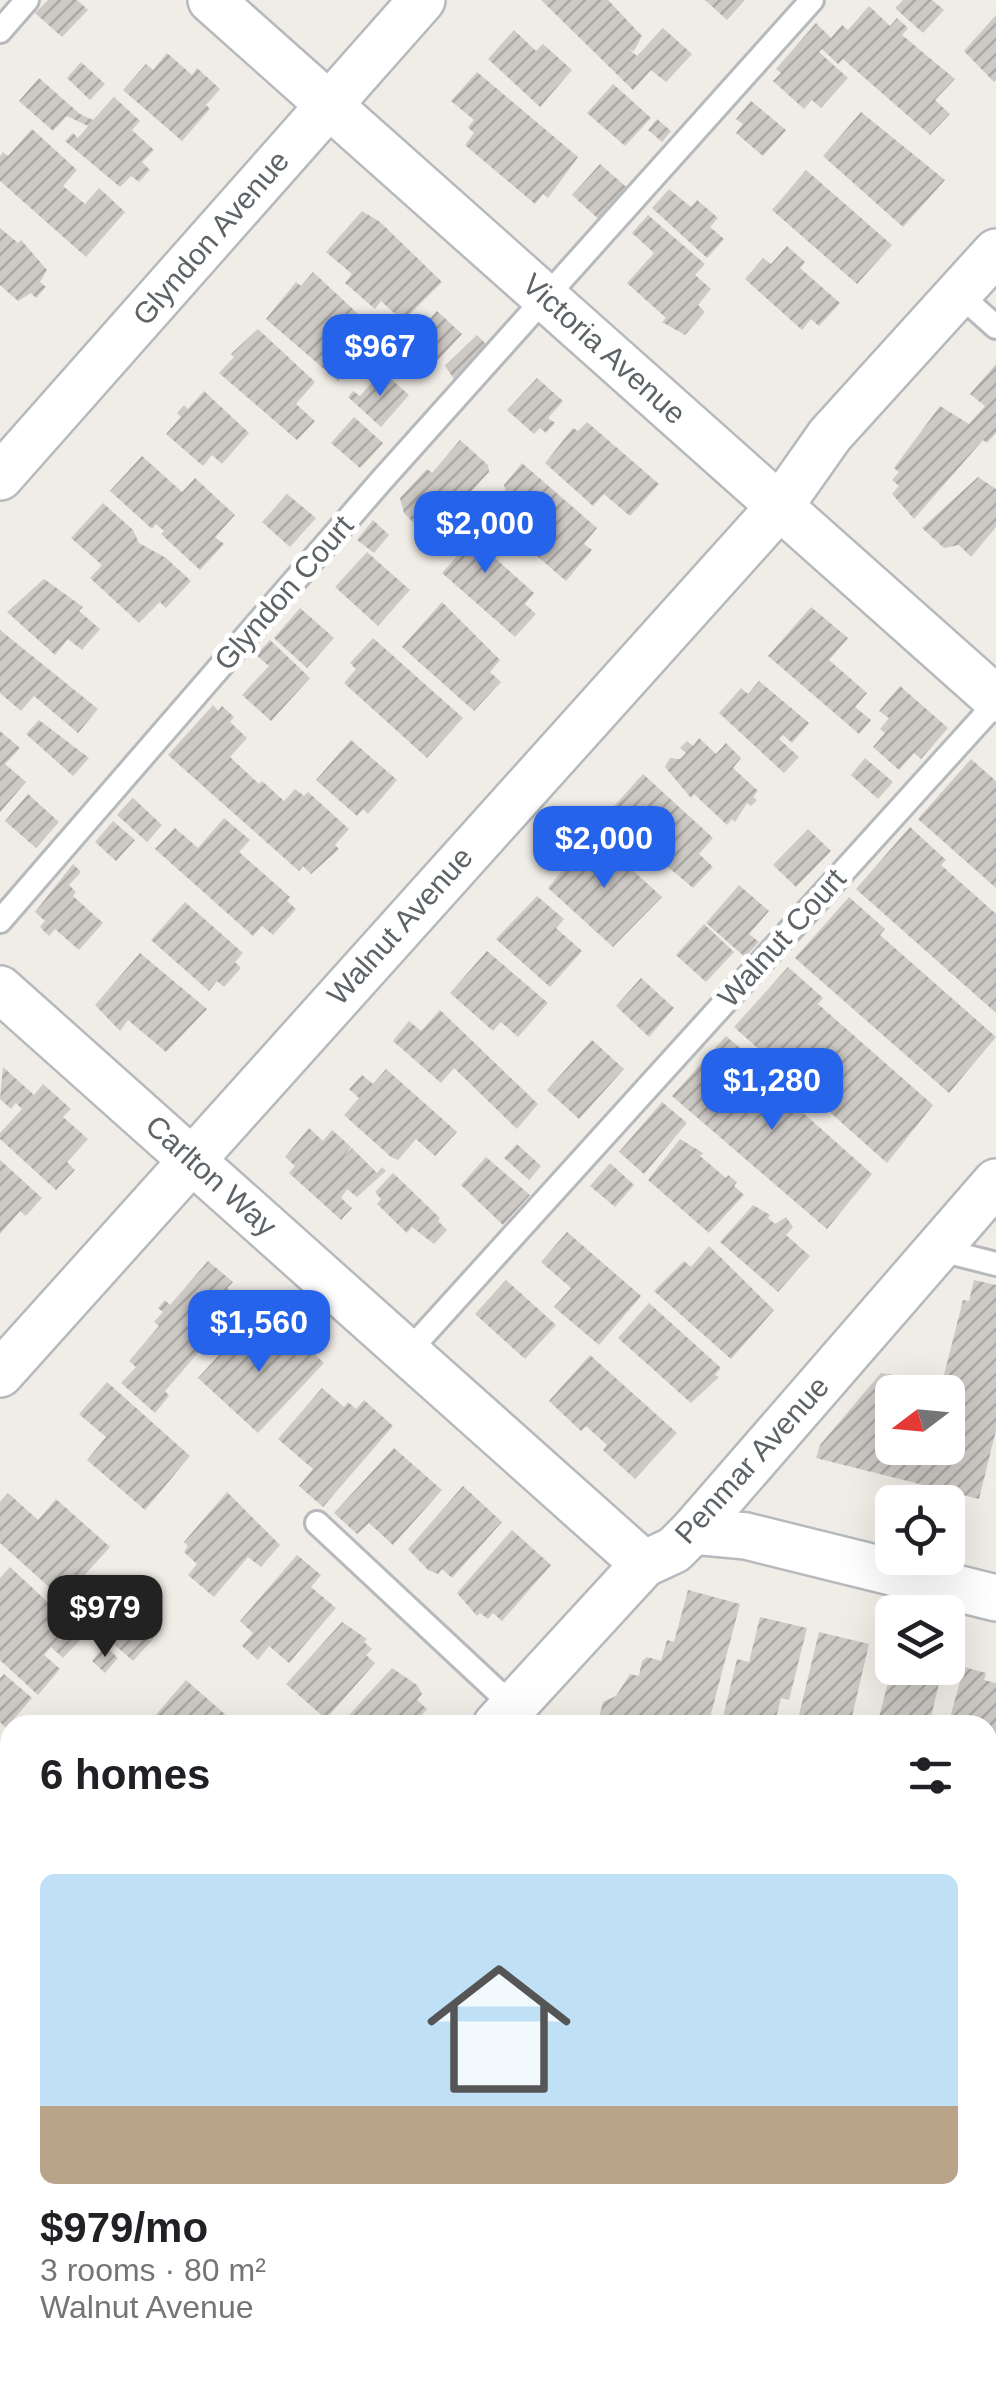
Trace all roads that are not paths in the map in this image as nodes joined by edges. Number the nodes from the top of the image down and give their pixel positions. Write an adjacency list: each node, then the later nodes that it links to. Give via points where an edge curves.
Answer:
1 (28, 0): 5 (lane)
2 (211, 0): 6 (street, Victoria Avenue)
3 (422, 0): 6 (street, Glyndon Avenue)
4 (812, 0): 9 (lane, Glyndon Court)
5 (0, 31)
6 (328, 104): 9 (street, Victoria Avenue); 11 (street, Glyndon Avenue)
7 (996, 252): 8 (street, Walnut Avenue)
8 (958, 294): 10 (lane); 12 (street, Walnut Avenue, via 830,435)
9 (548, 300): 12 (street, Victoria Avenue); 14 (lane, Glyndon Court, via 381,481)
10 (996, 327)
11 (0, 477)
12 (780, 506): 13 (street, Victoria Avenue); 16 (street, Walnut Avenue)
13 (996, 701): 20 (lane, Walnut Court)
14 (0, 920)
15 (0, 989): 16 (street, Carlton Way)
16 (180, 1172): 20 (street, Carlton Way); 21 (street, Walnut Avenue)
17 (996, 1182): 18 (street, Penmar Avenue)
18 (937, 1249): 19 (lane); 23 (street, Penmar Avenue)
19 (996, 1264)
20 (408, 1352): 24 (street, Carlton Way)
21 (0, 1374)
22 (317, 1523): 26 (lane)
23 (693, 1531): 24 (street, Penmar Avenue, via 674,1550); 25 (street, via 746,1536)
24 (644, 1564): 26 (street, Penmar Avenue)
25 (996, 1598)
26 (505, 1715)

